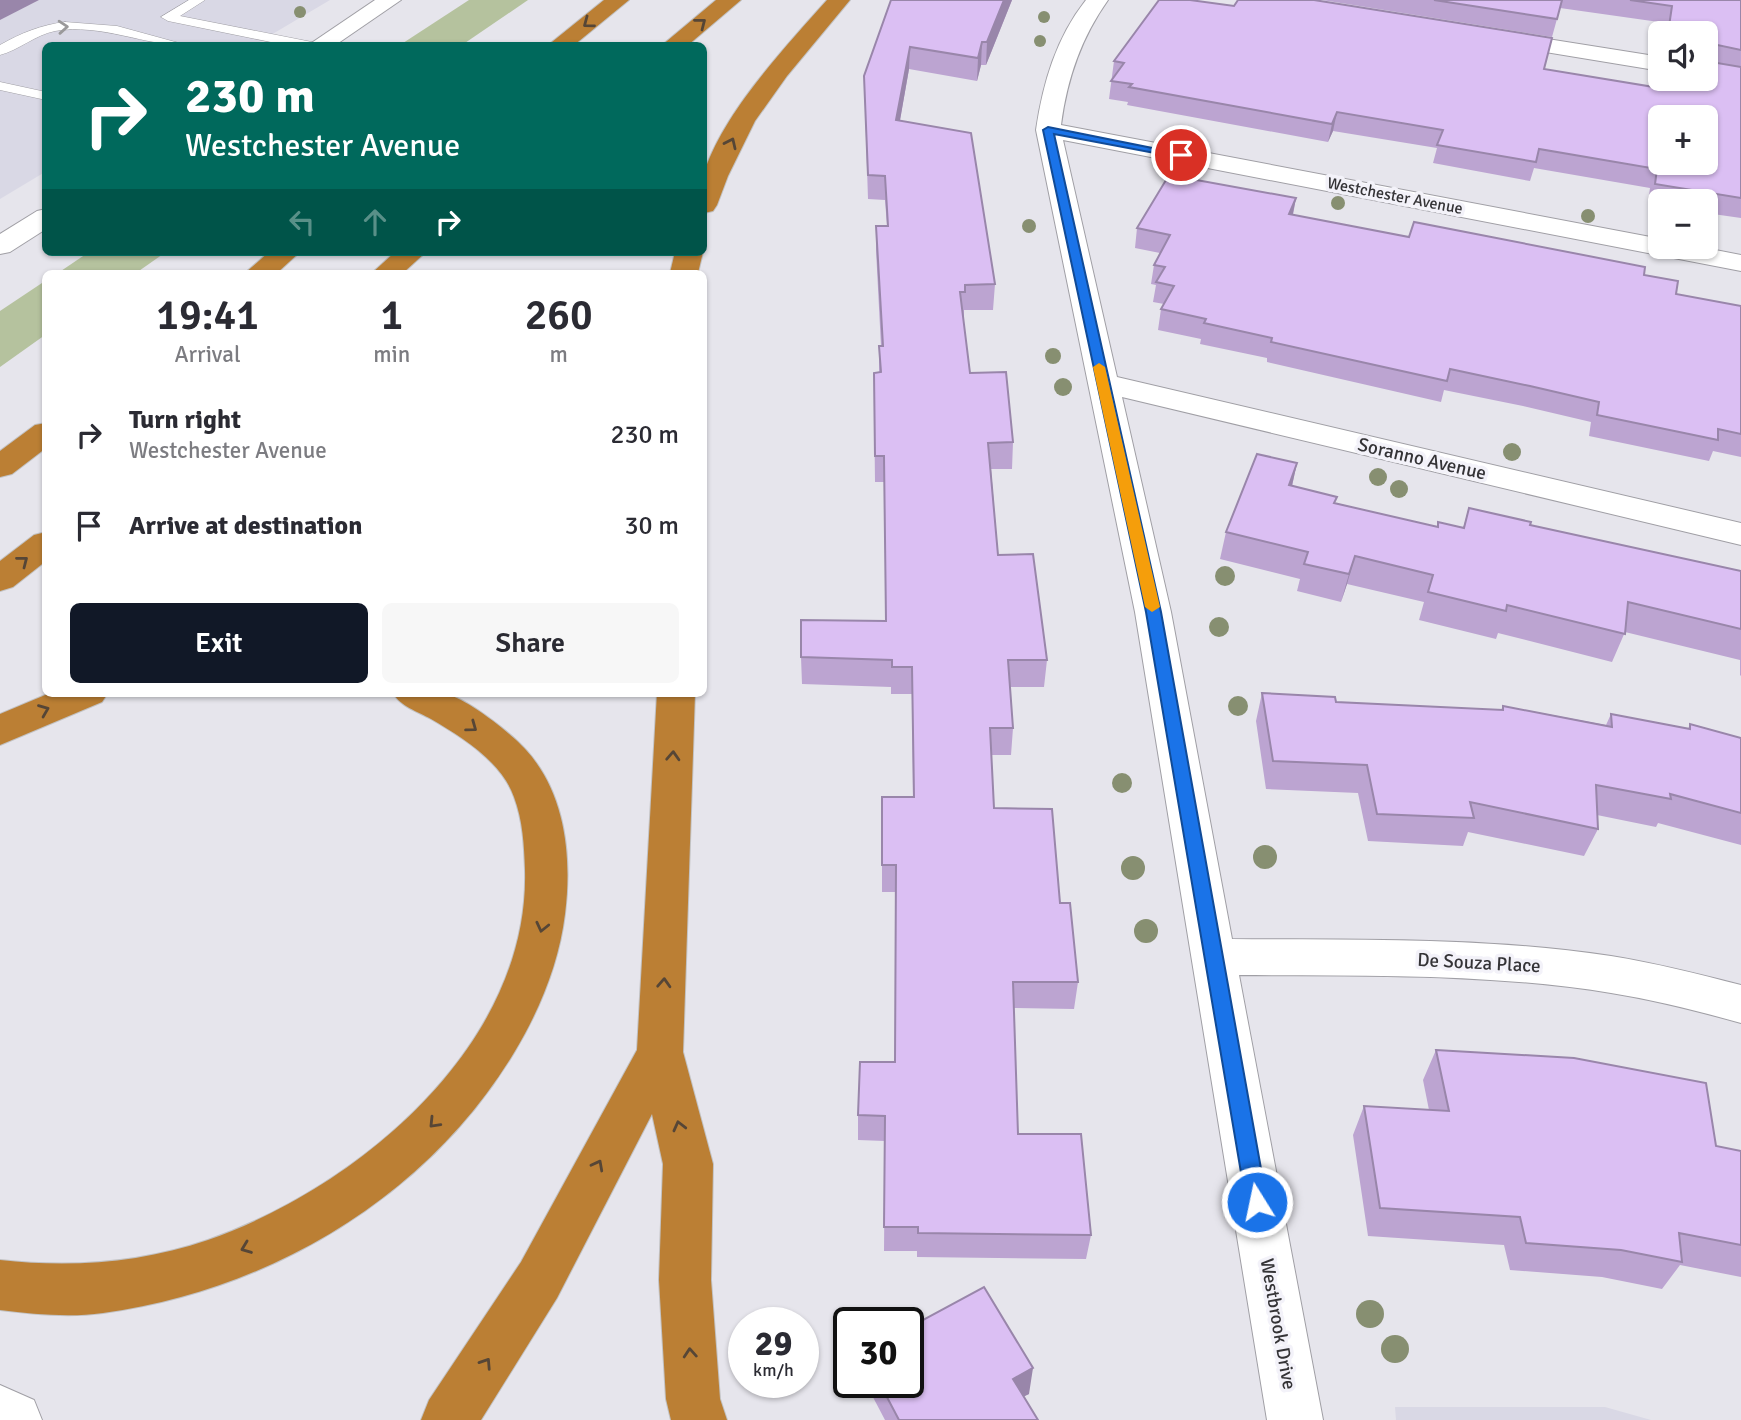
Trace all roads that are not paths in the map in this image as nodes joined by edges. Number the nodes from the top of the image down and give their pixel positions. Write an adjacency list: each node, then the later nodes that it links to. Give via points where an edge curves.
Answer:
1 (199, 0): 9 (lane, via 168,17)
2 (390, 0): 10 (street)
3 (618, 0): 11 (highway, one-way to 11)
4 (730, 0): 12 (highway, one-way to 4)
5 (839, 0): 18 (highway, one-way to 5, via 739,125 780,66)
6 (1097, 0): 17 (street, Westbrook Drive, via 1076,28)
7 (1483, 35): 14 (street)
8 (165, 42): 13 (lane, one-way to 8, via 53,27 84,25)
9 (292, 42)
10 (324, 42)
11 (563, 42)
12 (677, 42)
13 (0, 51)
14 (1648, 62)
15 (0, 86): 16 (lane)
16 (42, 95)
17 (1048, 130): 22 (street, Westchester Avenue); 24 (street, Westbrook Drive)
18 (707, 198)
19 (42, 219): 20 (street)
20 (5, 239)
21 (407, 256): 23 (highway)
22 (1741, 262)
23 (390, 270)
24 (1102, 383): 29 (street, Soranno Avenue); 36 (street, Westbrook Drive, via 1153,612)
25 (42, 413): 27 (highway)
26 (42, 435): 28 (highway)
27 (0, 440)
28 (0, 467)
29 (1741, 534)
30 (42, 546): 31 (highway, one-way to 30)
31 (0, 579)
32 (78, 697): 35 (highway, one-way to 32)
33 (420, 697): 39 (highway, one-way to 39, via 446,709 505,754 528,782 542,822 548,865 545,911 533,964 511,1018 477,1073 436,1122 387,1167 329,1208 268,1240 202,1265 125,1284 69,1291)
34 (676, 697): 38 (highway, one-way to 34)
35 (0, 731)
36 (1214, 957): 37 (street, De Souza Place, via 1493,960 1597,972); 44 (street, Westbrook Drive)
37 (1741, 1004)
38 (660, 1052): 42 (highway, one-way to 38, via 539,1280); 43 (highway, one-way to 38, via 693,1399 685,1280 688,1164)
39 (0, 1285)
40 (0, 1413): 41 (street)
41 (14, 1420)
42 (449, 1420)
43 (699, 1420)
44 (1295, 1420)

